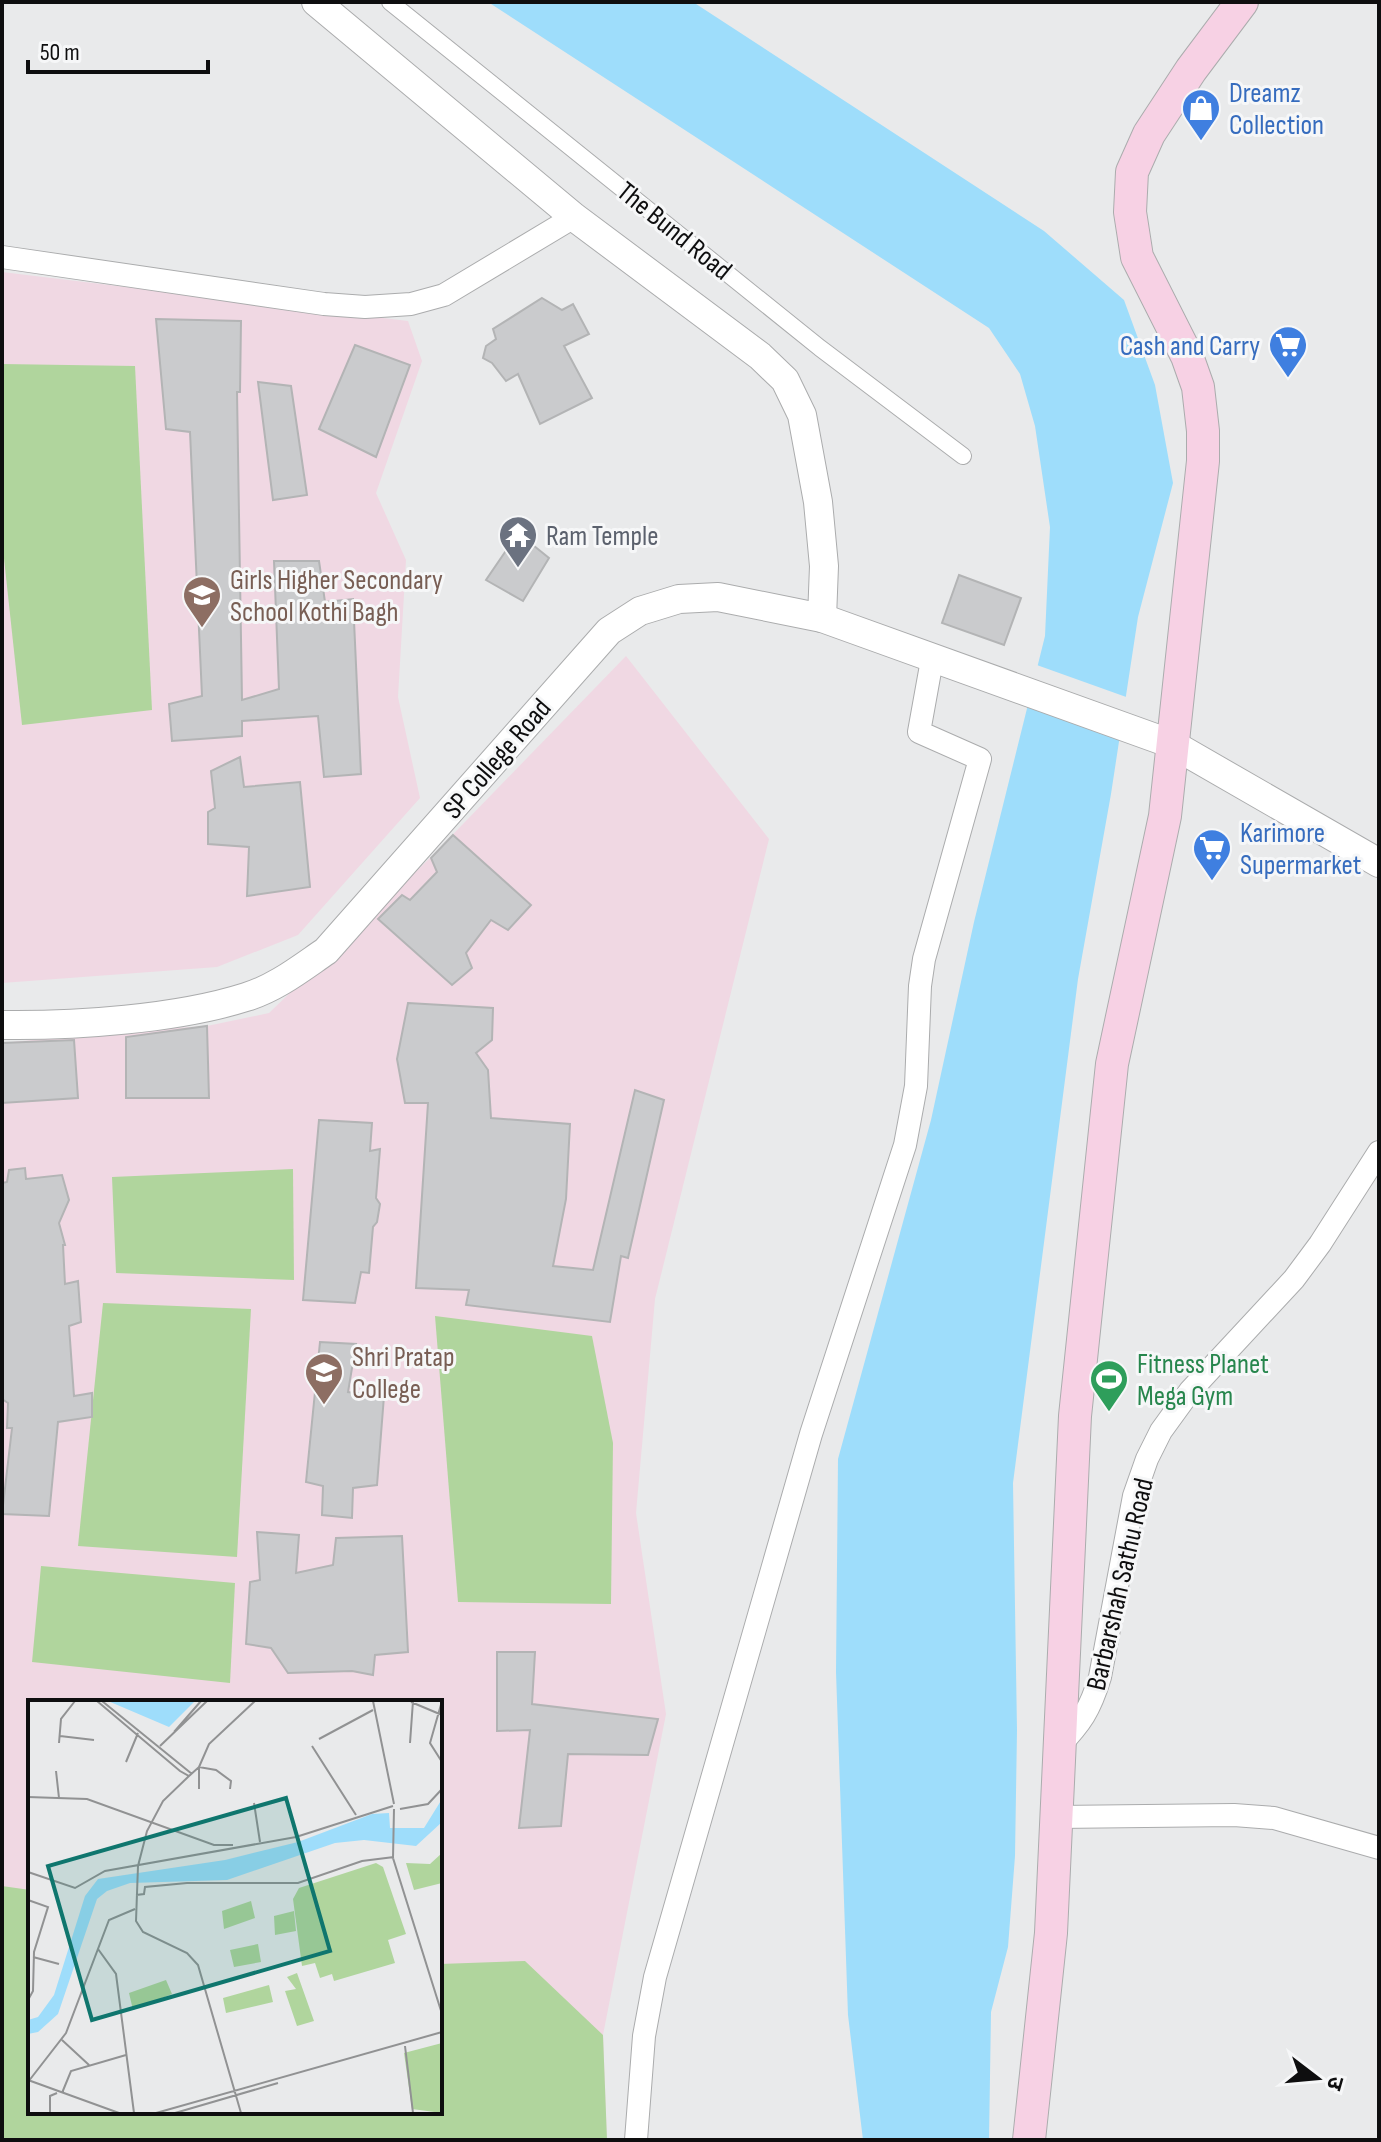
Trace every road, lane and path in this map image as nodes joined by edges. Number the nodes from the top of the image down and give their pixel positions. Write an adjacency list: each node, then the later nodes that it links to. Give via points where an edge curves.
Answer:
1 (316, 2): 4 (street)
2 (390, 2): 6 (street, The Bund Road, via 820,348)
3 (1242, 2): 9 (main road, via 1149,134 1132,172 1130,212 1137,257 1187,356 1198,387 1203,431 1199,500)
4 (574, 217): 5 (street, via 444,295 411,304 324,304); 7 (street, via 785,380 802,415 818,502)
5 (2, 257)
6 (963, 456)
7 (822, 618): 8 (street, SP College Road); 11 (street, SP College Road, via 718,597 679,599 640,611 609,631 567,675 326,951 285,979 248,997 143,1018)
8 (932, 660): 9 (street, SP College Road); 16 (street, via 919,732 980,759 924,959 912,1116 790,1505 655,1977 644,2036)
9 (1158, 740): 10 (street, SP College Road); 13 (main road, via 1165,816 1112,1064 1075,1416)
10 (1379, 863)
11 (2, 1025)
12 (1379, 1152): 13 (street, Barbarshah Sathu Road, via 1294,1279 1190,1391 1161,1431 1134,1496 1092,1703 1084,1720)
13 (1058, 1747): 14 (main road)
14 (1057, 1817): 15 (street, via 1274,1818); 17 (main road, via 1051,1933)
15 (1379, 1848)
16 (636, 2140)
17 (1029, 2140)

